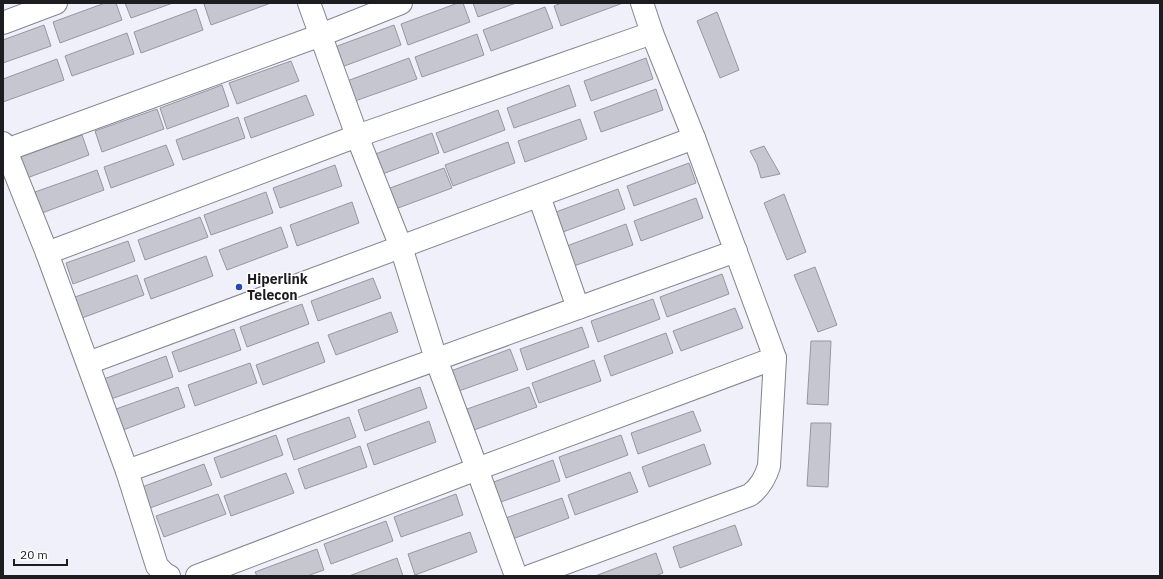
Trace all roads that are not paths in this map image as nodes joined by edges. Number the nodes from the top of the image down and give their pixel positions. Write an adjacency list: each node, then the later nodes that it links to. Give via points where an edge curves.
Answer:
1 (56, 3): 5 (street)
2 (309, 3): 7 (street)
3 (401, 3): 7 (street)
4 (642, 3): 6 (street)
5 (3, 23)
6 (652, 33): 8 (street); 9 (street)
7 (321, 35): 8 (street); 10 (street)
8 (357, 136): 12 (street); 14 (street)
9 (694, 138): 11 (street); 13 (street)
10 (4, 147): 14 (street)
11 (539, 196): 12 (street); 15 (street)
12 (400, 247): 17 (street); 18 (street)
13 (736, 251): 15 (street); 16 (street)
14 (46, 253): 18 (street)
15 (578, 308): 17 (street)
16 (775, 358): 19 (street); 24 (street, via 769,466 759,488 750,495)
17 (436, 359): 19 (street); 20 (street)
18 (88, 363): 20 (street)
19 (478, 468): 22 (street); 23 (street)
20 (127, 471): 21 (street, via 157,566)
21 (169, 576)
22 (197, 576)
23 (516, 576)
24 (530, 576)

